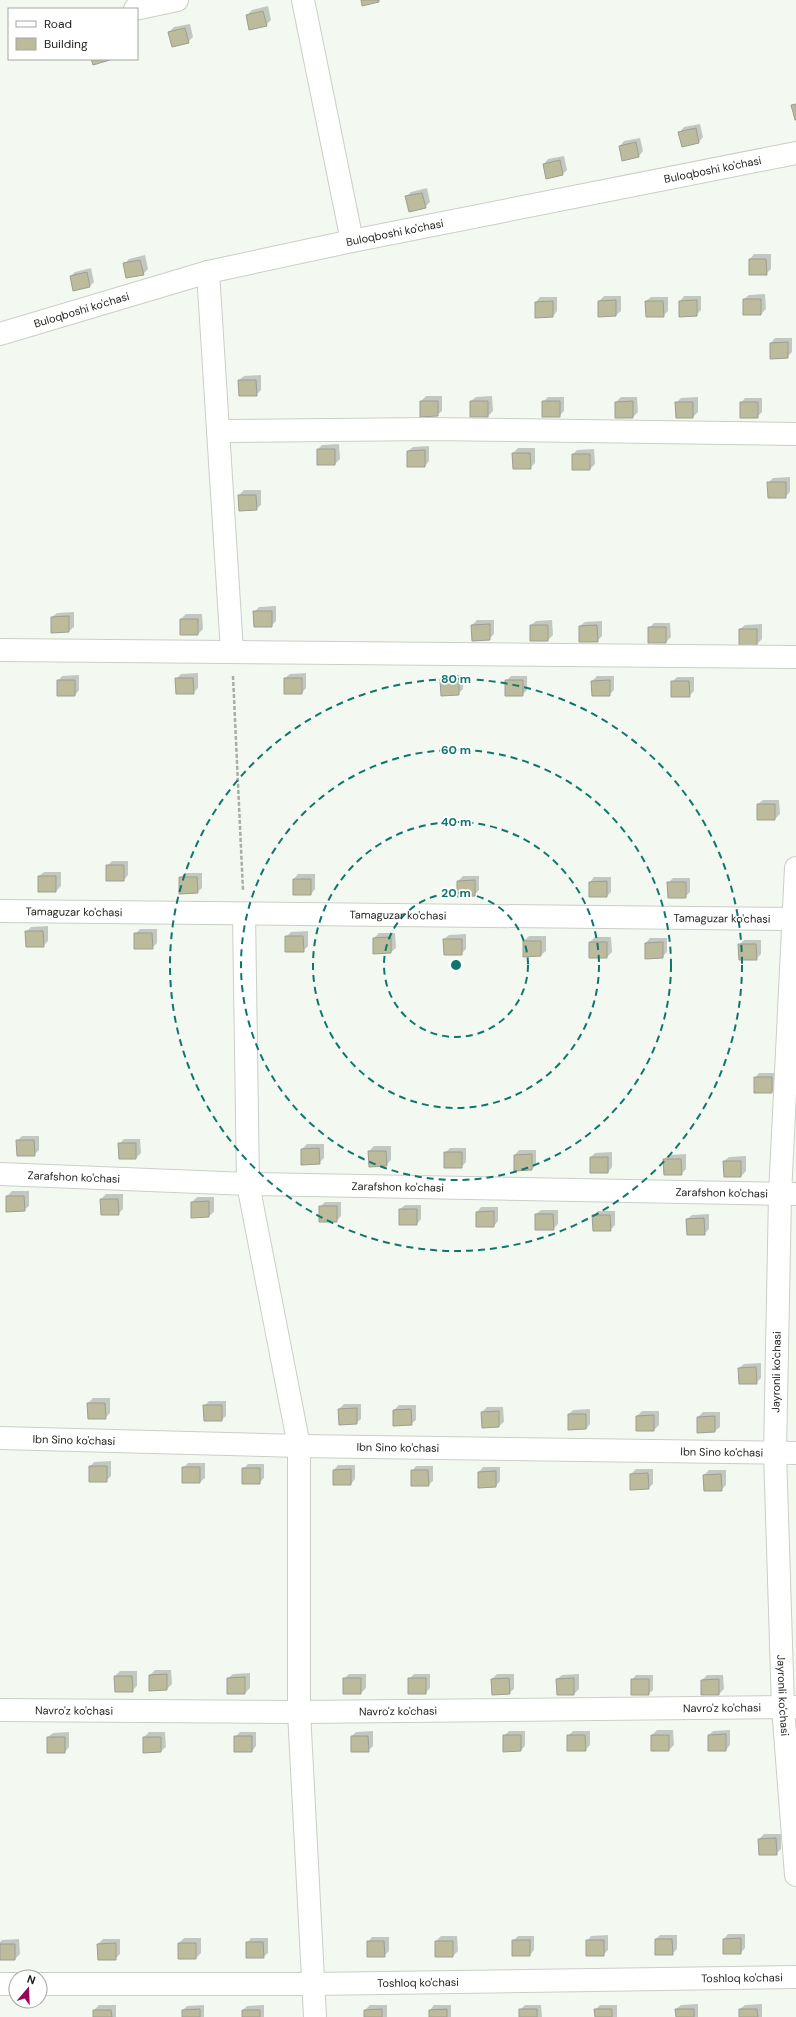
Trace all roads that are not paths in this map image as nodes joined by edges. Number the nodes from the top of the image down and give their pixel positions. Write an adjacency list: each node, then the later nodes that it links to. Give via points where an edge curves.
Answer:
1 (177, 0): 3 (street)
2 (303, 0): 5 (street)
3 (138, 8)
4 (796, 153): 5 (street, Buloqboshi ko'chasi)
5 (352, 241): 6 (street, Buloqboshi ko'chasi)
6 (208, 272): 7 (street, Buloqboshi ko'chasi); 8 (street)
7 (0, 334)
8 (218, 431): 9 (street, via 430,428); 11 (street)
9 (796, 434)
10 (0, 650): 11 (street)
11 (232, 651): 12 (street)
12 (796, 657)
13 (796, 868): 16 (street, Jayronli ko'chasi)
14 (0, 911): 15 (street, Tamaguzar ko'chasi)
15 (244, 914): 16 (street, Tamaguzar ko'chasi); 18 (street)
16 (795, 918): 19 (street, Jayronli ko'chasi)
17 (0, 1174): 18 (street, Zarafshon ko'chasi)
18 (248, 1184): 19 (street, Zarafshon ko'chasi); 21 (street)
19 (788, 1194): 22 (street, Jayronli ko'chasi)
20 (0, 1438): 21 (street, Ibn Sino ko'chasi)
21 (299, 1446): 22 (street, Ibn Sino ko'chasi); 26 (street)
22 (774, 1452): 23 (street, Ibn Sino ko'chasi); 24 (street, Jayronli ko'chasi)
23 (796, 1453)
24 (790, 1707): 26 (street, Navro'z ko'chasi); 27 (street, Jayronli ko'chasi)
25 (0, 1710): 26 (street, Navro'z ko'chasi)
26 (299, 1712): 30 (street)
27 (796, 1875)
28 (796, 1977): 30 (street, Toshloq ko'chasi)
29 (48, 1984): 30 (street, Toshloq ko'chasi)
30 (312, 1984): 31 (street)
31 (315, 2017)

